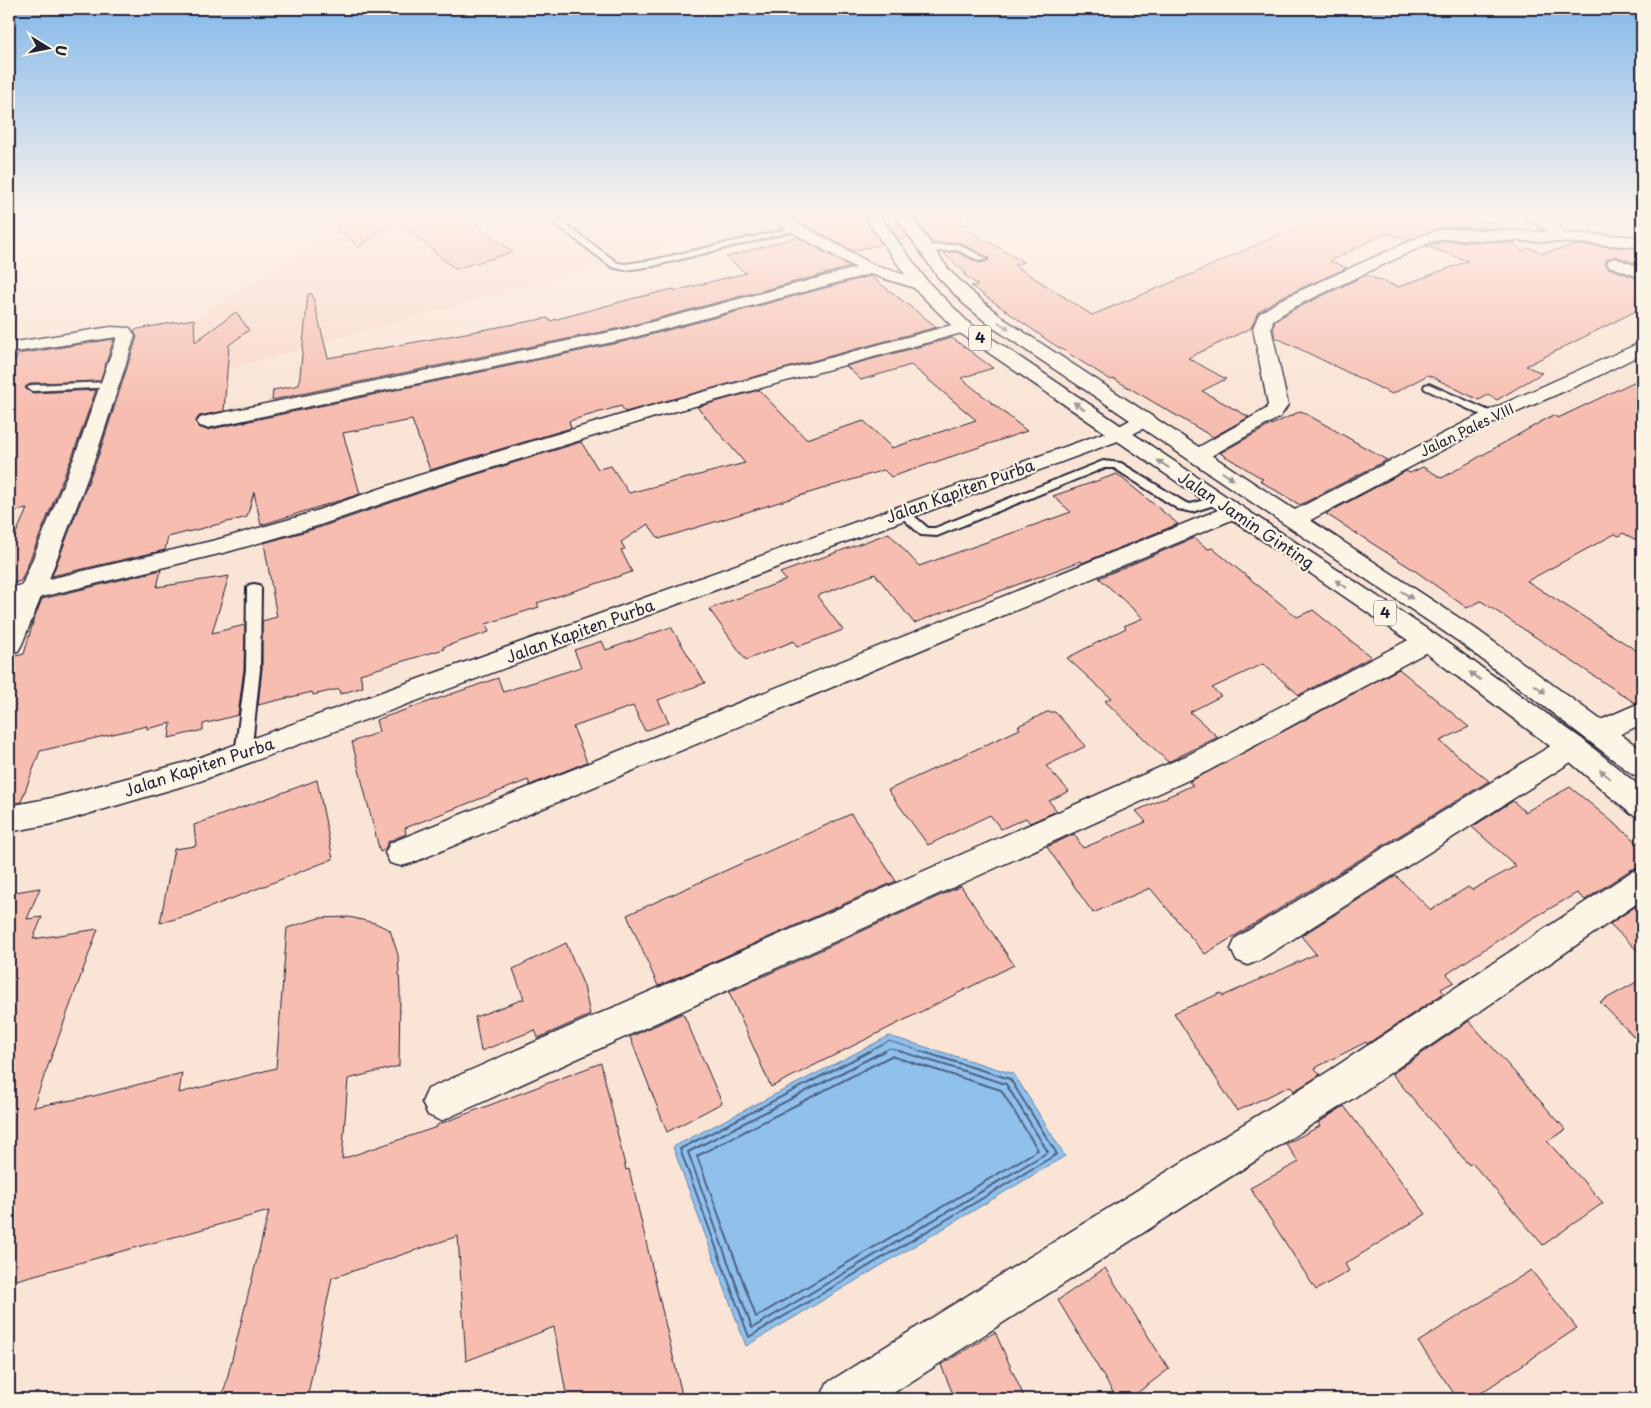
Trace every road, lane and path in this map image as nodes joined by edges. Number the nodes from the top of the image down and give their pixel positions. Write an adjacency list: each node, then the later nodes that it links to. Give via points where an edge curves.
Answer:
1 (830, 280): 15 (main road, via 627,334)
2 (903, 280): 6 (main road)
3 (916, 280): 6 (main road, Jalan Jamin Ginting / 4)
4 (950, 280): 14 (main road, Jalan Jamin Ginting / 4, one-way to 14, via 998,323)
5 (1338, 280): 17 (main road, via 1286,304 1265,318 1262,328 1278,406 1273,413)
6 (920, 285): 7 (main road, Jalan Jamin Ginting / 4)
7 (963, 326): 16 (main road, Jalan Jamin Ginting / 4, one-way to 7); 22 (main road, via 651,412 228,545)
8 (1642, 347): 13 (main road, Jalan Pales VIII)
9 (9, 348): 10 (main road, via 124,332 126,336)
10 (111, 385): 12 (lane); 22 (main road)
11 (1429, 387): 13 (lane)
12 (32, 388)
13 (1492, 416): 20 (main road, Jalan Pales VIII)
14 (1144, 420): 16 (main road, Jalan Kapiten Purba); 17 (main road, Jalan Jamin Ginting / 4)
15 (207, 422)
16 (1119, 434): 18 (main road, Jalan Jamin Ginting / 4, one-way to 16); 19 (main road, Jalan Kapiten Purba)
17 (1198, 456): 20 (main road, Jalan Jamin Ginting / 4, one-way to 20)
18 (1224, 506): 19 (lane, via 1182,506 1117,465 1103,464 936,532 925,532); 23 (main road, Jalan Jamin Ginting / 4, one-way to 18); 32 (main road)
19 (902, 512): 28 (main road, Jalan Kapiten Purba)
20 (1295, 519): 26 (main road, Jalan Jamin Ginting / 4, one-way to 26, via 1466,635)
21 (254, 588): 28 (lane, via 253,670)
22 (20, 593): 24 (main road)
23 (1426, 641): 27 (main road, Jalan Jamin Ginting / 4, one-way to 23); 35 (main road, via 1198,762)
24 (9, 644)
25 (1642, 712): 26 (main road)
26 (1599, 733): 29 (main road, Jalan Jamin Ginting / 4)
27 (1572, 747): 30 (main road, Jalan Jamin Ginting / 4, one-way to 27); 34 (main road)
28 (243, 754): 31 (main road, Jalan Kapiten Purba, via 190,774 57,810)
29 (1642, 766)
30 (1642, 805)
31 (9, 819)
32 (401, 853)
33 (1642, 882): 36 (main road, via 1342,1084)
34 (1248, 949)
35 (441, 1102)
36 (851, 1397)

